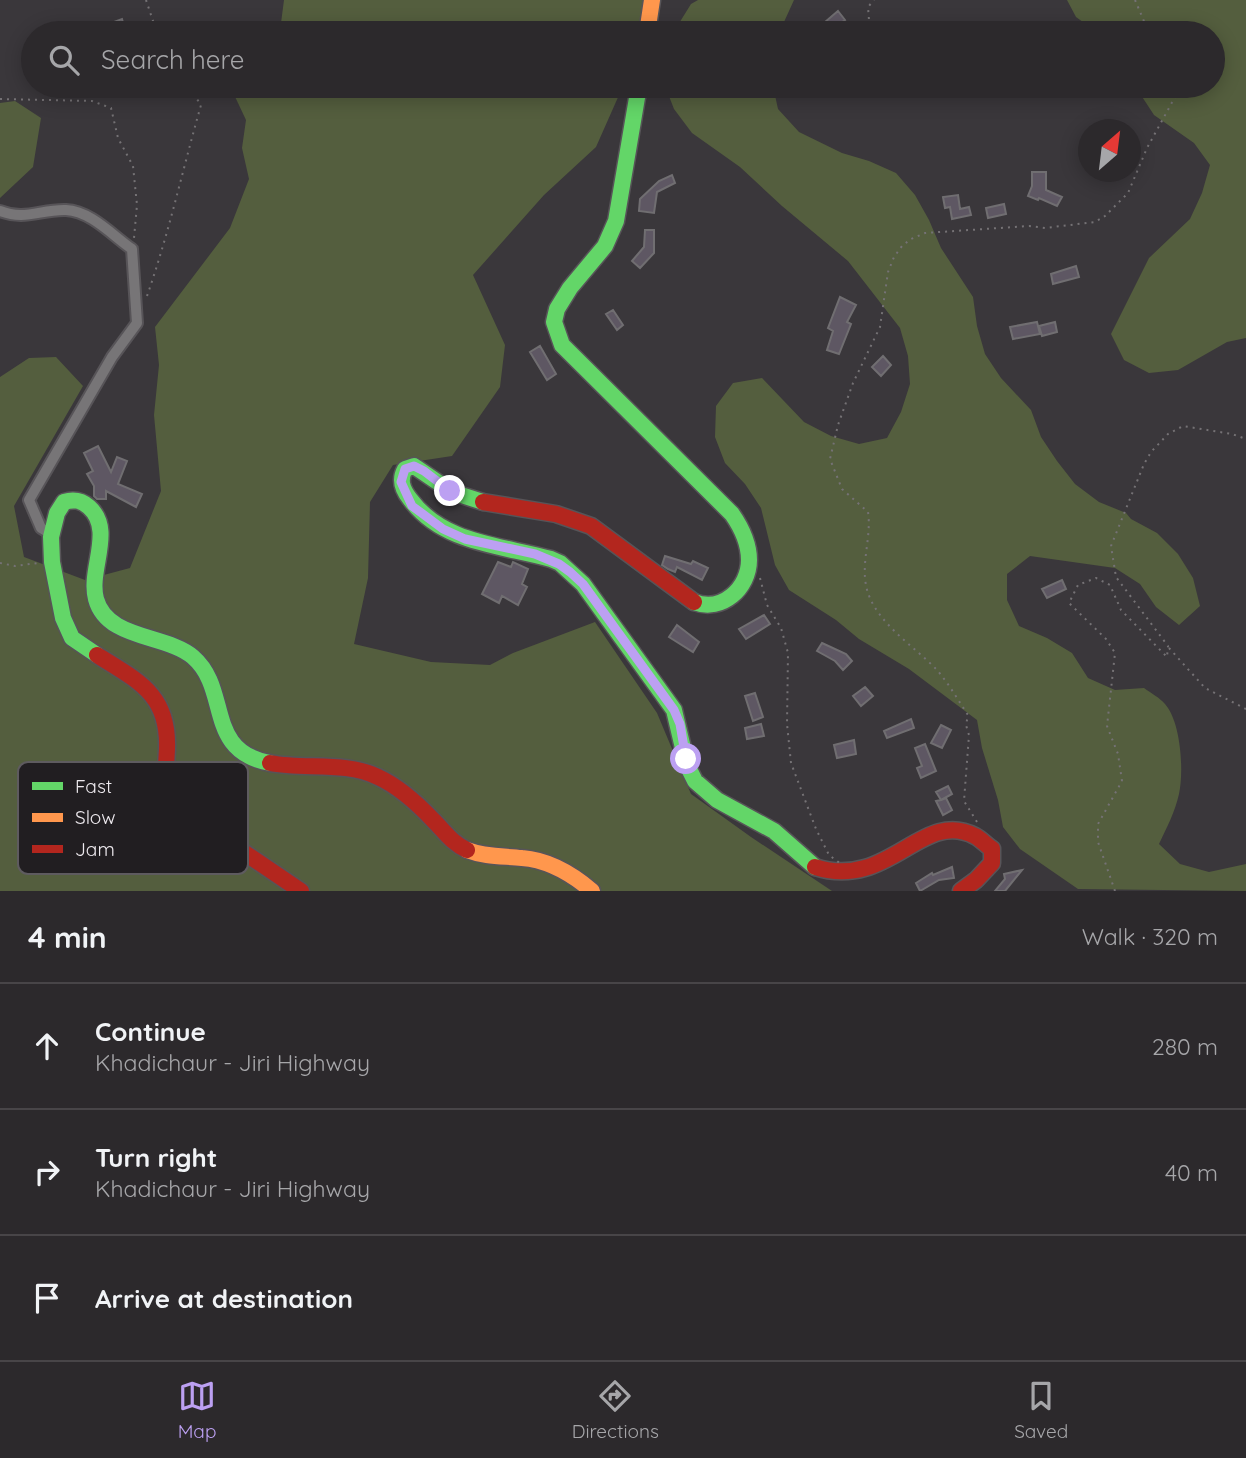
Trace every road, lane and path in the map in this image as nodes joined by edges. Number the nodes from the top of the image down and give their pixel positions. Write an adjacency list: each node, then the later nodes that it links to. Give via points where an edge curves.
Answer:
1 (146, 0): 5 (path)
2 (652, 0): 6 (main road)
3 (874, 0): 7 (path, via 868,7)
4 (1135, 0): 8 (path)
5 (153, 21)
6 (649, 21)
7 (869, 21)
8 (1144, 21)
9 (196, 98): 15 (path, via 201,105)
10 (637, 98): 19 (main road, via 611,236 588,271 566,293 554,319 557,333 562,345 732,513)
11 (1174, 98): 24 (path, via 1128,193 1095,222 925,233 902,246 888,272 880,327 838,425 830,459 836,477 842,489 868,512 864,566 868,594 882,615 937,671 968,715 964,801 982,828)
12 (0, 99): 14 (path, via 92,101 111,108 118,138 133,166 137,205)
13 (0, 211): 14 (street, via 27,217 68,210 94,220)
14 (132, 249): 17 (street, via 137,323 112,357 29,500 37,522)
15 (145, 300)
16 (1246, 439): 21 (path, via 1183,426 1168,434 1144,464 1111,546 1116,577)
17 (51, 534): 18 (main road); 28 (main road, via 64,502 77,500 90,507 100,528 96,599 106,617 198,662 232,741 248,758 370,773 415,804 457,845 486,858 548,863)
18 (51, 556): 20 (path, via 15,566); 23 (main road, via 68,634 149,693 164,713)
19 (749, 559): 26 (path, via 759,571 767,606 781,628 788,653 791,763 830,855); 26 (main road, via 745,577 731,598 705,606 585,523 467,499 414,466 401,475 412,506 443,529 465,539 535,554 570,572 674,710 690,771 699,786 762,823 814,867 833,877)
20 (0, 563)
21 (1168, 646): 22 (path, via 1205,688); 30 (path, via 1167,657 1121,610 1110,585 1096,578 1078,585 1069,603 1115,653 1107,726 1122,781 1098,824 1098,842)
22 (1246, 709)
23 (166, 762)
24 (984, 840): 26 (main road, via 970,834 943,834); 29 (main road, via 992,849 992,863)
25 (248, 855): 27 (main road)
26 (861, 880)
27 (301, 891)
28 (592, 891)
29 (961, 891)
30 (1115, 891)

